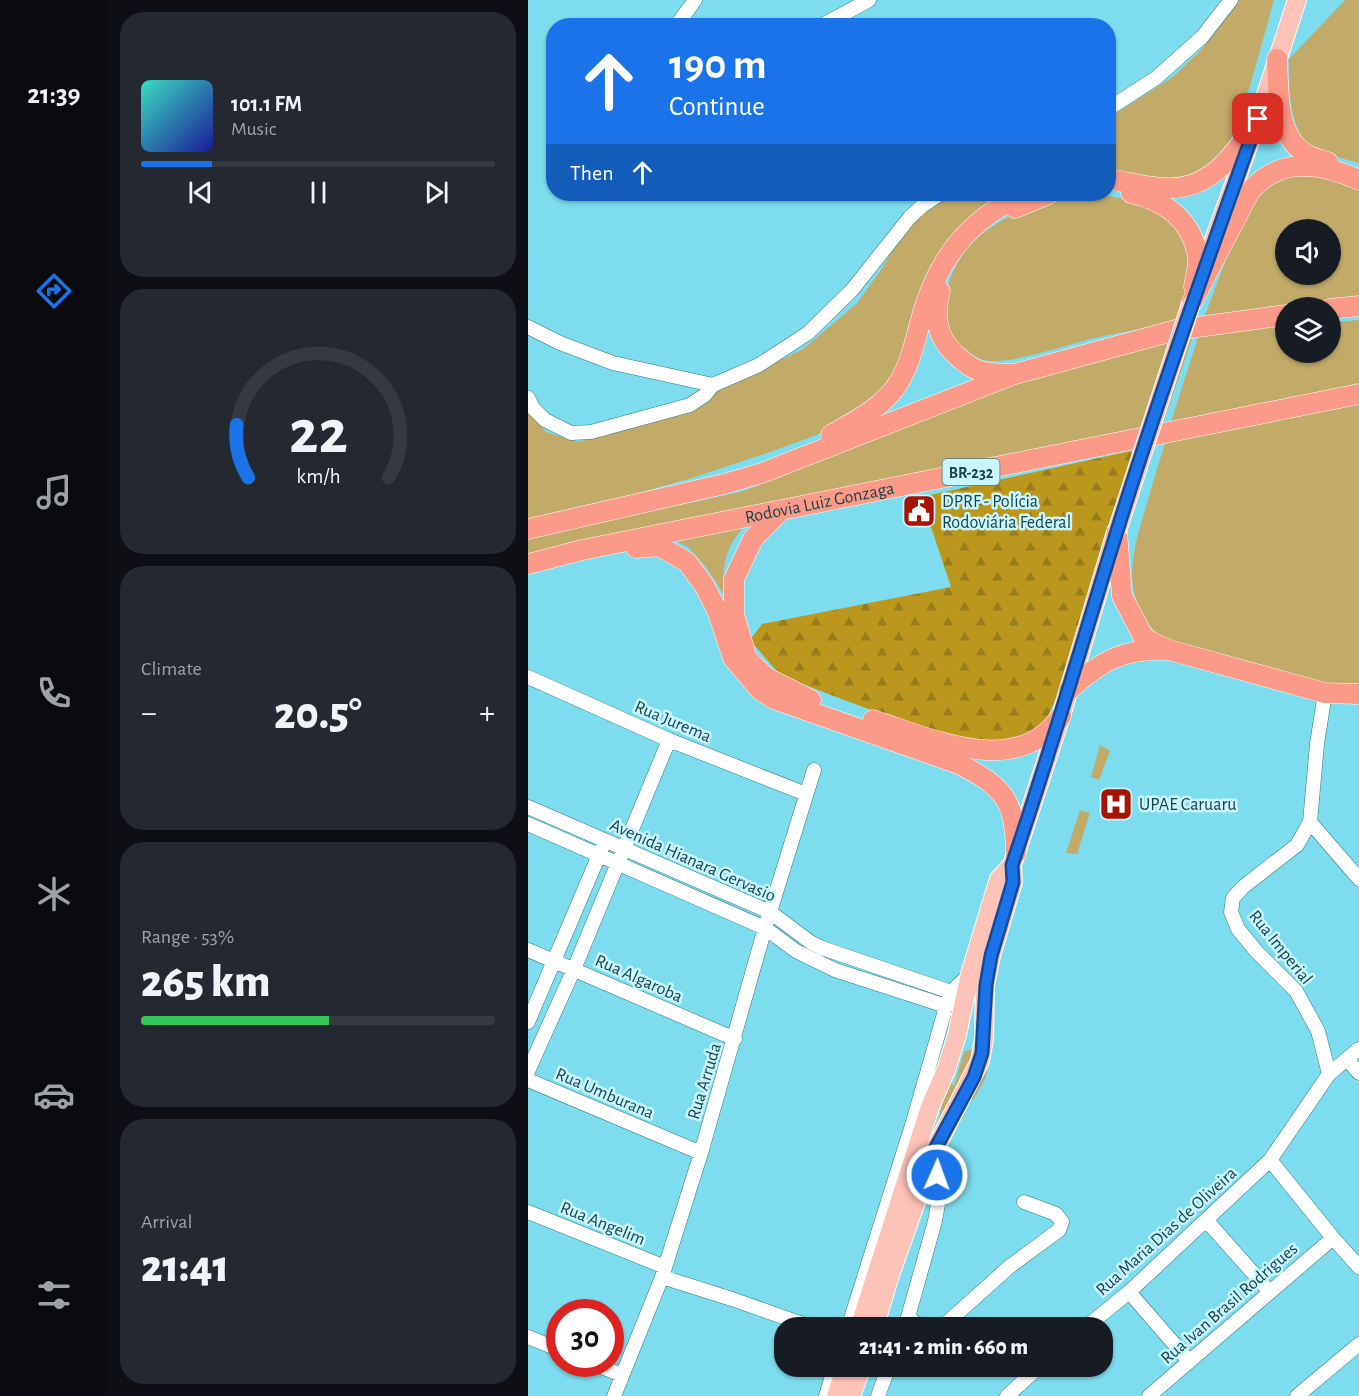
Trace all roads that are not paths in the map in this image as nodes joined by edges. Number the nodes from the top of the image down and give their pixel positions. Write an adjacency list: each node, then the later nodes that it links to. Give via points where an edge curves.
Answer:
1 (695, 0): 5 (street)
2 (870, 0): 6 (street)
3 (1231, 0): 8 (street, via 1202,37 1156,78)
4 (1297, 0): 7 (main road)
5 (682, 18)
6 (836, 18)
7 (1277, 58): 9 (main road); 10 (highway, via 1280,105 1290,138 1307,155)
8 (1116, 104)
9 (1258, 119): 11 (highway, via 1227,164 1191,186 1166,188); 17 (main road)
10 (1359, 172)
11 (1116, 180)
12 (1359, 180): 17 (highway, via 1321,167 1288,166 1258,182)
13 (1116, 190): 17 (highway, via 1155,200 1172,209 1188,228 1198,259)
14 (930, 201): 23 (street, via 910,217 852,290 808,333 759,365)
15 (1013, 201): 26 (highway, via 981,219 951,252 927,300 898,384 880,404)
16 (1031, 201): 22 (highway, via 994,219 965,243 942,282 936,310 940,334 969,367)
17 (1191, 304): 29 (main road, bridge)
18 (1359, 306): 19 (highway)
19 (1341, 308)
20 (1275, 316): 22 (highway, via 1176,330)
21 (528, 327): 23 (street, via 613,363)
22 (1015, 374): 26 (highway)
23 (713, 385): 25 (street, via 690,405 580,433 550,424)
24 (1359, 394): 27 (highway, Rodovia Luiz Gonzaga / BR-232)
25 (528, 398)
26 (762, 473): 28 (highway)
27 (781, 510): 30 (highway, Rodovia Luiz Gonzaga / BR-232); 37 (highway, via 753,539 734,579 734,614 747,659 767,678 814,701 960,748 990,752 1035,739)
28 (528, 529)
29 (1117, 531): 32 (highway, via 1122,596 1143,636); 34 (main road)
30 (582, 550): 31 (highway, Rodovia Luiz Gonzaga / BR-232); 47 (highway, via 659,546 687,562 717,610 733,658 760,690 774,699 982,775 1007,801 1016,828)
31 (528, 564)
32 (1169, 650): 34 (highway, via 1147,649 1106,660); 35 (highway)
33 (528, 677): 38 (street, Rua Jurema)
34 (1069, 690): 37 (main road)
35 (1325, 693): 36 (highway); 42 (street, Rua Imperial)
36 (1357, 697)
37 (1061, 716): 47 (main road)
38 (669, 741): 40 (street, Rua Jurema); 45 (street)
39 (814, 770): 40 (street, Rua Arruda)
40 (806, 794): 50 (street, Rua Arruda)
41 (528, 807): 44 (street, Avenida Hianara Gervasio)
42 (1310, 822): 49 (street); 66 (street, Rua Imperial, via 1297,845 1233,898 1231,912 1238,929 1256,951 1296,991 1318,1031)
43 (528, 824): 46 (street, Avenida Hianara Gervasio)
44 (605, 841): 45 (street, Avenida Hianara Gervasio); 46 (street)
45 (624, 848): 48 (street); 50 (street, Avenida Hianara Gervasio)
46 (599, 855): 48 (street, Avenida Hianara Gervasio); 53 (street)
47 (1014, 859): 55 (main road, via 999,879 970,974); 60 (main road, via 1013,882 986,985)
48 (617, 864): 51 (street, Avenida Hianara Gervasio); 54 (street)
49 (1359, 879)
50 (770, 912): 51 (street, Rua Arruda); 55 (street, Avenida Hianara Gervasio, via 822,948)
51 (765, 928): 56 (street, Avenida Hianara Gervasio, via 796,951 835,970); 59 (street, Rua Arruda)
52 (528, 950): 53 (street, Rua Algaroba)
53 (553, 960): 54 (street, Rua Algaroba); 57 (street)
54 (574, 969): 59 (street, Rua Algaroba); 64 (street)
55 (958, 995): 56 (street); 58 (main road)
56 (946, 1006): 81 (street)
57 (528, 1022)
58 (957, 1035): 60 (main road, via 971,1030); 63 (main road)
59 (735, 1039): 70 (street, Rua Arruda)
60 (984, 1040): 68 (main road)
61 (1359, 1049): 62 (street, Rua Maria Dias de Oliveira)
62 (1347, 1059): 65 (street); 66 (street, Rua Maria Dias de Oliveira)
63 (946, 1070): 68 (main road, via 954,1086); 82 (main road, via 930,1107)
64 (528, 1071)
65 (1359, 1073)
66 (1329, 1074): 71 (street, Rua Maria Dias de Oliveira)
67 (528, 1080): 70 (street, Rua Umburana)
68 (969, 1084): 69 (main road)
69 (934, 1151): 83 (main road); 84 (street, via 939,1198)
70 (701, 1153): 77 (street, Rua Arruda)
71 (1270, 1160): 74 (street, Rua Maria Dias de Oliveira); 75 (street)
72 (1024, 1202): 85 (street, via 1056,1214 1062,1222 1059,1230 1009,1266)
73 (528, 1212): 77 (street, Rua Angelim)
74 (1206, 1220): 78 (street, Rua Maria Dias de Oliveira); 79 (street)
75 (1333, 1238): 76 (street); 79 (street, Rua Ivan Brasil Rodrigues)
76 (1359, 1267)
77 (664, 1272): 80 (street, Rua Angelim); 91 (street, Rua Arruda)
78 (1128, 1292): 86 (street, Rua Maria Dias de Oliveira); 90 (street)
79 (1270, 1292): 90 (street, Rua Ivan Brasil Rodrigues)
80 (783, 1317)
81 (851, 1317)
82 (863, 1317)
83 (877, 1317)
84 (909, 1317)
85 (952, 1317)
86 (1098, 1317)
87 (528, 1337): 88 (street)
88 (546, 1344)
89 (1359, 1344): 105 (street)
90 (1189, 1361): 104 (street, Rua Ivan Brasil Rodrigues)
91 (624, 1370)
92 (621, 1377): 98 (street, Rua Arruda)
93 (832, 1377): 99 (street)
94 (842, 1377): 100 (main road)
95 (858, 1377): 101 (main road)
96 (886, 1377): 102 (street)
97 (1028, 1377): 103 (street)
98 (614, 1396)
99 (826, 1396)
100 (836, 1396)
101 (851, 1396)
102 (878, 1396)
103 (1007, 1396)
104 (1149, 1396)
105 (1297, 1396)

